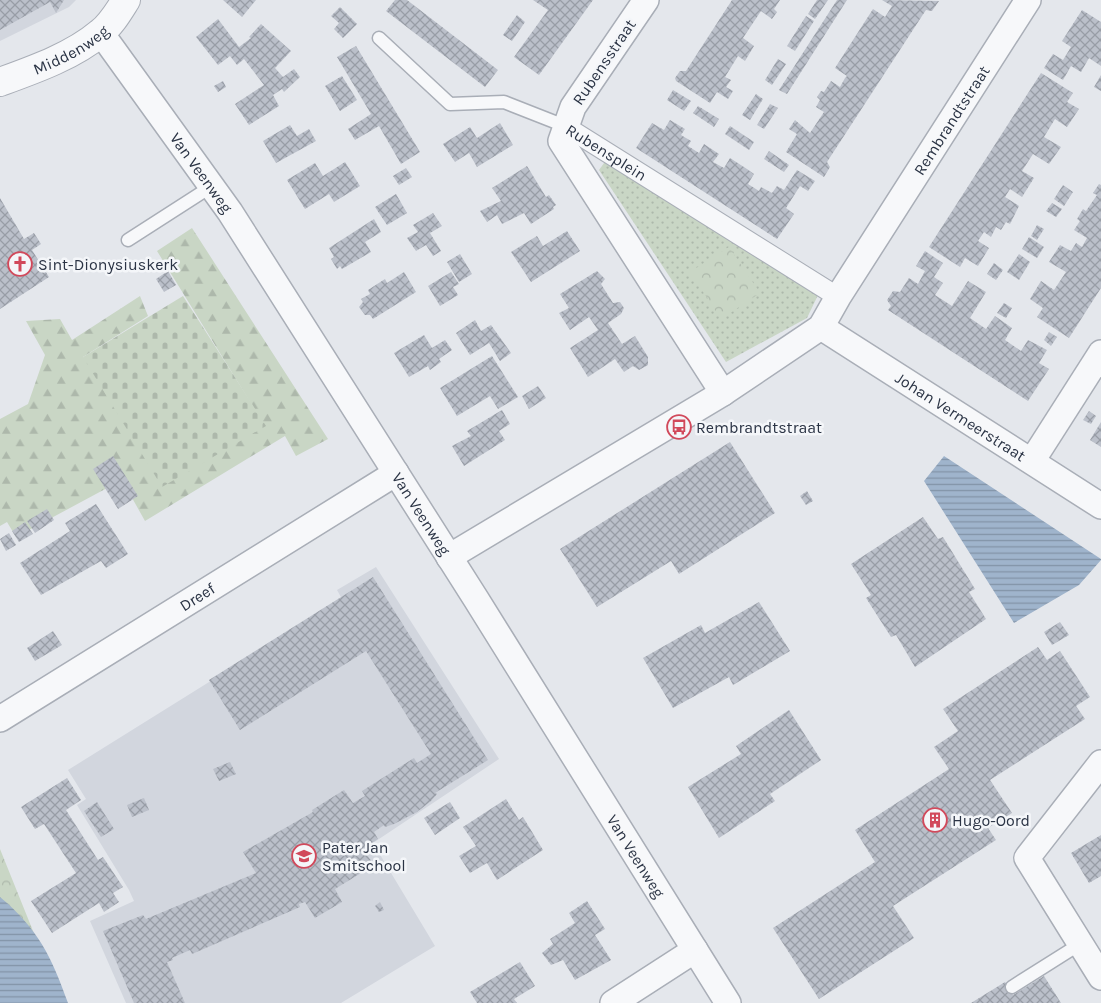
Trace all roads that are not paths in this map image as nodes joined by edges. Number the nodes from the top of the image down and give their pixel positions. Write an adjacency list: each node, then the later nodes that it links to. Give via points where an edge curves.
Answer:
1 (126, 0): 4 (street, Middenweg)
2 (646, 0): 7 (street, Rubensstraat, via 574,107)
3 (1028, 0): 10 (street, Rembrandtstraat)
4 (100, 33): 6 (street, Middenweg, via 80,47); 8 (street, Van Veenweg)
5 (380, 38): 7 (lane, via 450,104 504,102)
6 (0, 82)
7 (565, 126): 10 (street, Rubensplein); 13 (street, Rubensplein, via 560,141)
8 (212, 186): 9 (lane); 15 (street, Van Veenweg)
9 (128, 240)
10 (838, 297): 11 (street, Rembrandtstraat)
11 (821, 327): 13 (street, Rembrandtstraat); 14 (street, Johan Vermeerstraat)
12 (1101, 353): 14 (street)
13 (723, 393): 17 (street, Rembrandtstraat)
14 (1032, 461): 16 (street, Johan Vermeerstraat)
15 (396, 473): 17 (street, Van Veenweg); 18 (street, Dreef)
16 (1101, 506)
17 (449, 557): 21 (street, Van Veenweg)
18 (0, 719)
19 (1101, 763): 20 (street, via 1027,858)
20 (1089, 946): 22 (street); 23 (lane)
21 (695, 950): 24 (street); 25 (street, Van Veenweg)
22 (1101, 977)
23 (1012, 987)
24 (613, 1003)
25 (728, 1003)

